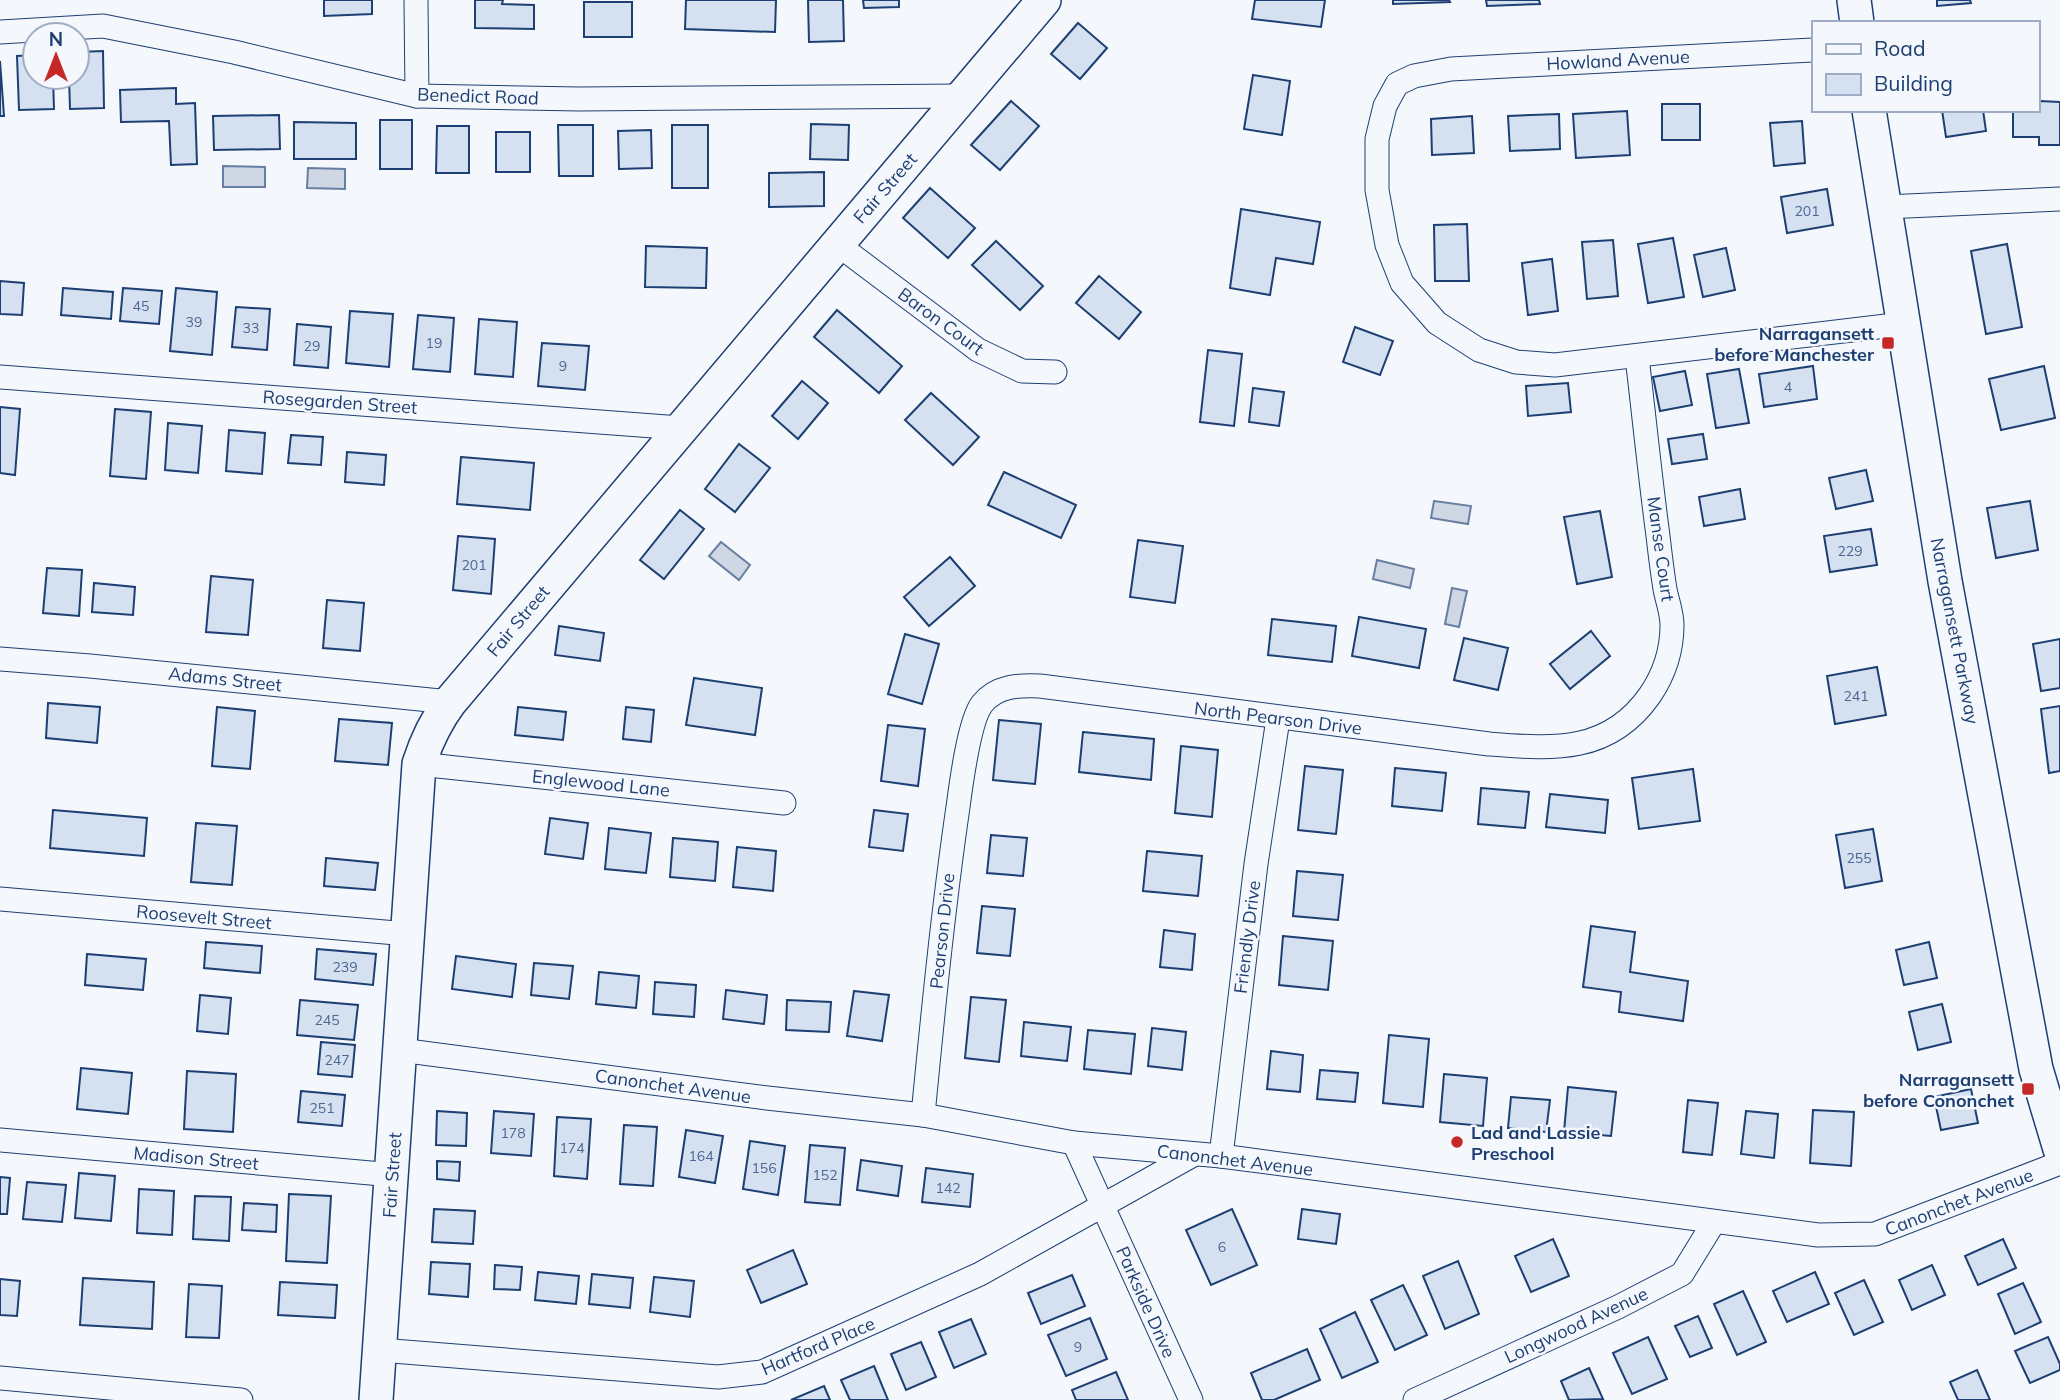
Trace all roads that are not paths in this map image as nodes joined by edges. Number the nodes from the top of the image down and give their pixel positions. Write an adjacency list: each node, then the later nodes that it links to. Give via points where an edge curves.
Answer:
1 (416, 0): 7 (street)
2 (1044, 0): 8 (street, Fair Street)
3 (1854, 0): 4 (street)
4 (1857, 21)
5 (0, 32): 7 (street, Benedict Road, via 103,26)
6 (1812, 50): 14 (street, Howland Avenue, via 1451,69 1397,84 1385,106 1377,139 1377,190 1387,244 1402,283 1437,323 1479,350 1516,362 1555,365)
7 (417, 96): 8 (street, Benedict Road)
8 (963, 96): 12 (street, Fair Street)
9 (1869, 112): 11 (street, Narragansett Parkway)
10 (2060, 199): 11 (street)
11 (1885, 207): 13 (street, Narragansett Parkway)
12 (837, 244): 15 (street, Baron Court, via 978,350 1022,371); 17 (street, Fair Street)
13 (1903, 324): 14 (street); 31 (street, Narragansett Parkway, via 1945,581 2036,1069)
14 (1637, 356): 21 (street, Manse Court, via 1672,624 1670,657 1660,681)
15 (1055, 372)
16 (0, 377): 17 (street, Rosegarden Street)
17 (680, 428): 19 (street, Fair Street)
18 (0, 659): 19 (street, Adams Street)
19 (450, 702): 23 (street, Fair Street)
20 (1278, 719): 21 (street, North Pearson Drive, via 1555,748 1605,737); 22 (street, North Pearson Drive, via 1020,685 995,691 980,705); 33 (street, Friendly Drive, via 1255,864)
21 (1622, 726)
22 (968, 748): 28 (street, Pearson Drive, via 943,909)
23 (419, 764): 24 (street, Englewood Lane); 26 (street, Fair Street)
24 (784, 803)
25 (0, 899): 26 (street, Roosevelt Street)
26 (408, 934): 27 (street, Fair Street)
27 (400, 1050): 28 (street, Canonchet Avenue); 35 (street, Fair Street)
28 (923, 1115): 30 (street, Canonchet Avenue)
29 (0, 1140): 35 (street, Madison Street)
30 (1074, 1143): 32 (street, Canonchet Avenue); 36 (street)
31 (2060, 1149)
32 (1194, 1155): 33 (street, Canonchet Avenue); 36 (street, Hartford Place)
33 (1221, 1156): 37 (street, Canonchet Avenue)
34 (2060, 1163): 37 (street, Canonchet Avenue, via 1875,1234 1818,1235)
35 (393, 1175): 38 (street, Fair Street)
36 (1102, 1204): 38 (street, Hartford Place, via 980,1274 762,1372 718,1377); 42 (street, Parkside Drive)
37 (1714, 1222): 43 (street, Longwood Avenue, via 1682,1274)
38 (380, 1350): 41 (street, Fair Street)
39 (0, 1378): 40 (street)
40 (241, 1400)
41 (376, 1400)
42 (1191, 1400)
43 (1415, 1400)

